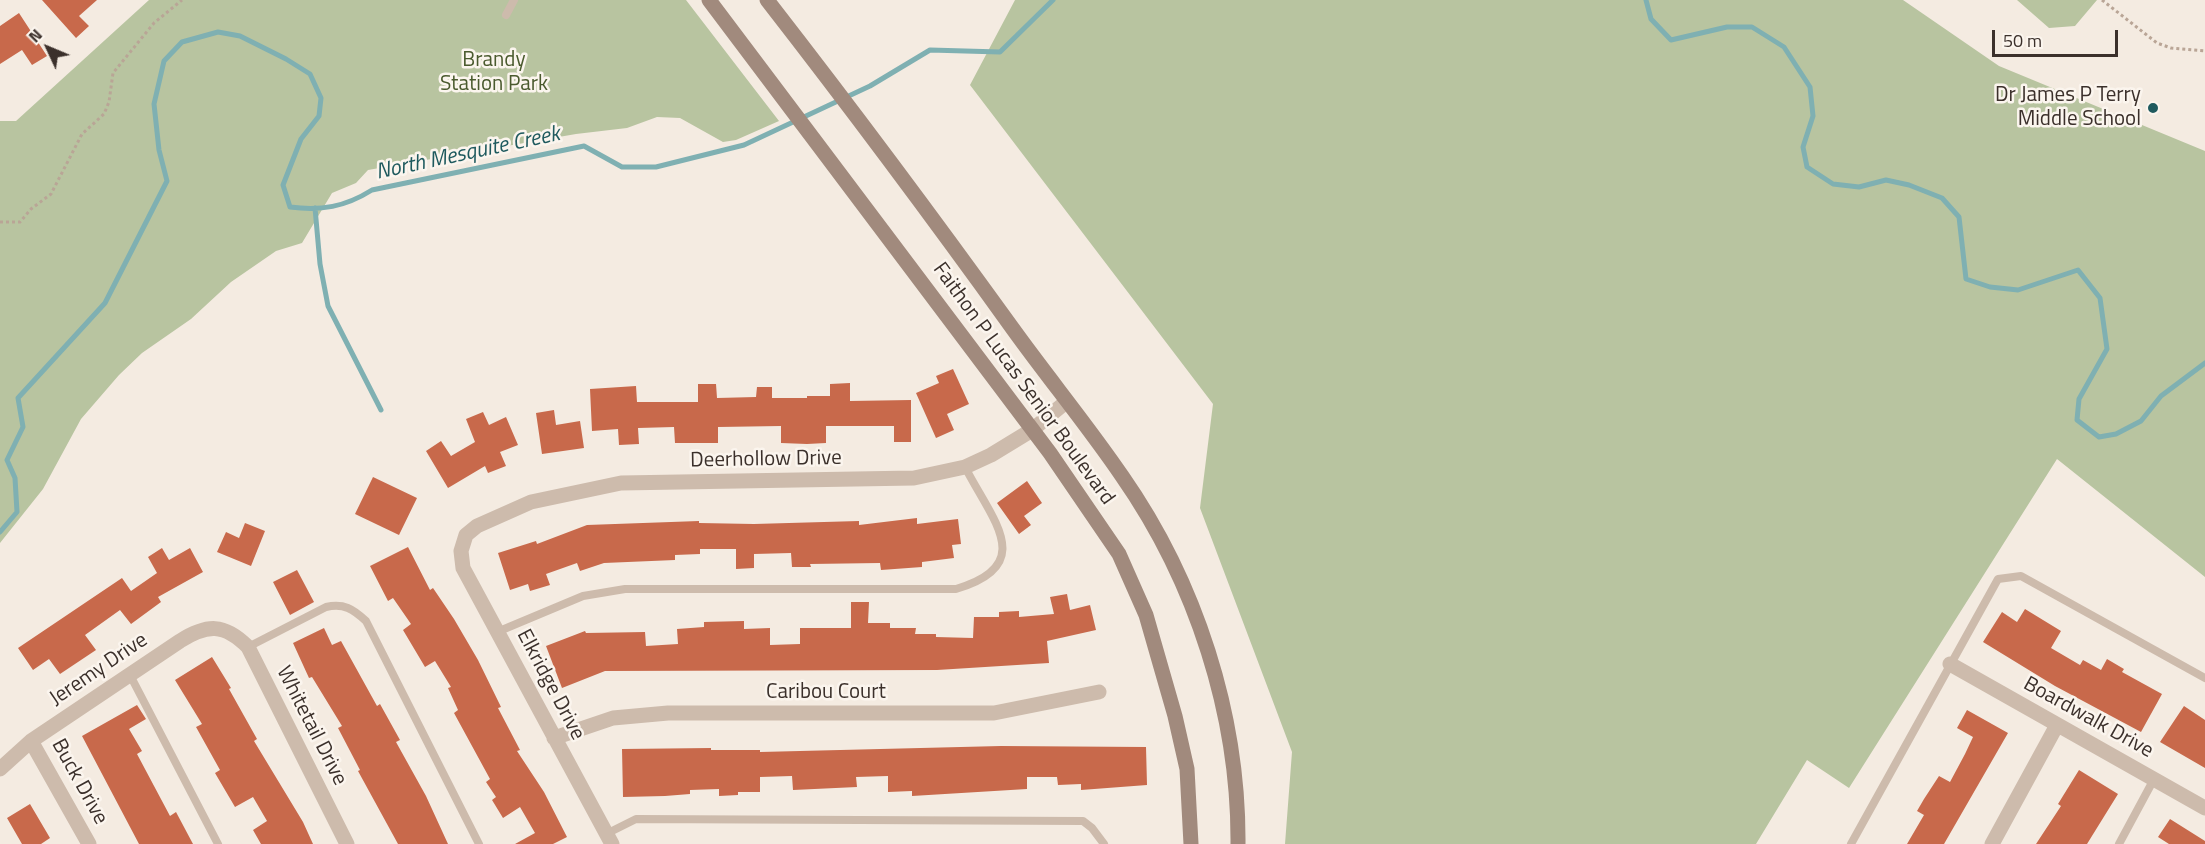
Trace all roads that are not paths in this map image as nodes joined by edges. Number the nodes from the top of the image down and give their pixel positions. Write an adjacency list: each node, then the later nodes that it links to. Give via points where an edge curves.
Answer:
1 (514, 0): 4 (lane)
2 (709, 0): 6 (main road, Faithon P Lucas Senior Boulevard)
3 (767, 1): 5 (main road, Faithon P Lucas Senior Boulevard)
4 (506, 15)
5 (1066, 402): 6 (street, Deerhollow Drive); 29 (main road, Faithon P Lucas Senior Boulevard, via 1123,477 1165,547 1193,613 1218,680 1232,753)
6 (1032, 430): 7 (street, Deerhollow Drive); 28 (main road, Faithon P Lucas Senior Boulevard, via 1119,554 1146,615 1187,769)
7 (965, 467): 8 (street, Deerhollow Drive, via 882,480 621,483 531,502 477,526); 9 (lane, via 1003,540 1004,556 994,572 977,582 956,589 625,589 583,596)
8 (462, 544): 9 (street, Elkridge Drive, via 463,568)
9 (498, 632): 17 (street, Elkridge Drive)
10 (230, 633): 11 (street, Whitetail Drive); 13 (street, Jeremy Drive, via 211,628 199,630)
11 (248, 647): 25 (street, Whitetail Drive); 26 (lane, via 326,607 337,604 351,608 366,621)
12 (1950, 664): 14 (lane, via 1998,579 2021,576); 16 (street, Boardwalk Drive); 30 (lane)
13 (130, 675): 18 (street, Jeremy Drive); 24 (lane)
14 (2205, 678)
15 (1099, 692): 17 (street, Caribou Court, via 994,713 668,713 613,718)
16 (2057, 725): 20 (street, Boardwalk Drive); 31 (street)
17 (554, 738): 22 (street, Elkridge Drive)
18 (31, 741): 19 (street, Jeremy Drive); 23 (street, Buck Drive)
19 (0, 769)
20 (2154, 779): 21 (street, Boardwalk Drive); 32 (lane)
21 (2205, 808)
22 (609, 839): 27 (lane, via 636,819 1083,821)
23 (89, 844)
24 (218, 844)
25 (347, 844)
26 (479, 844)
27 (1104, 844)
28 (1191, 844)
29 (1238, 844)
30 (1851, 844)
31 (1992, 844)
32 (2119, 844)

